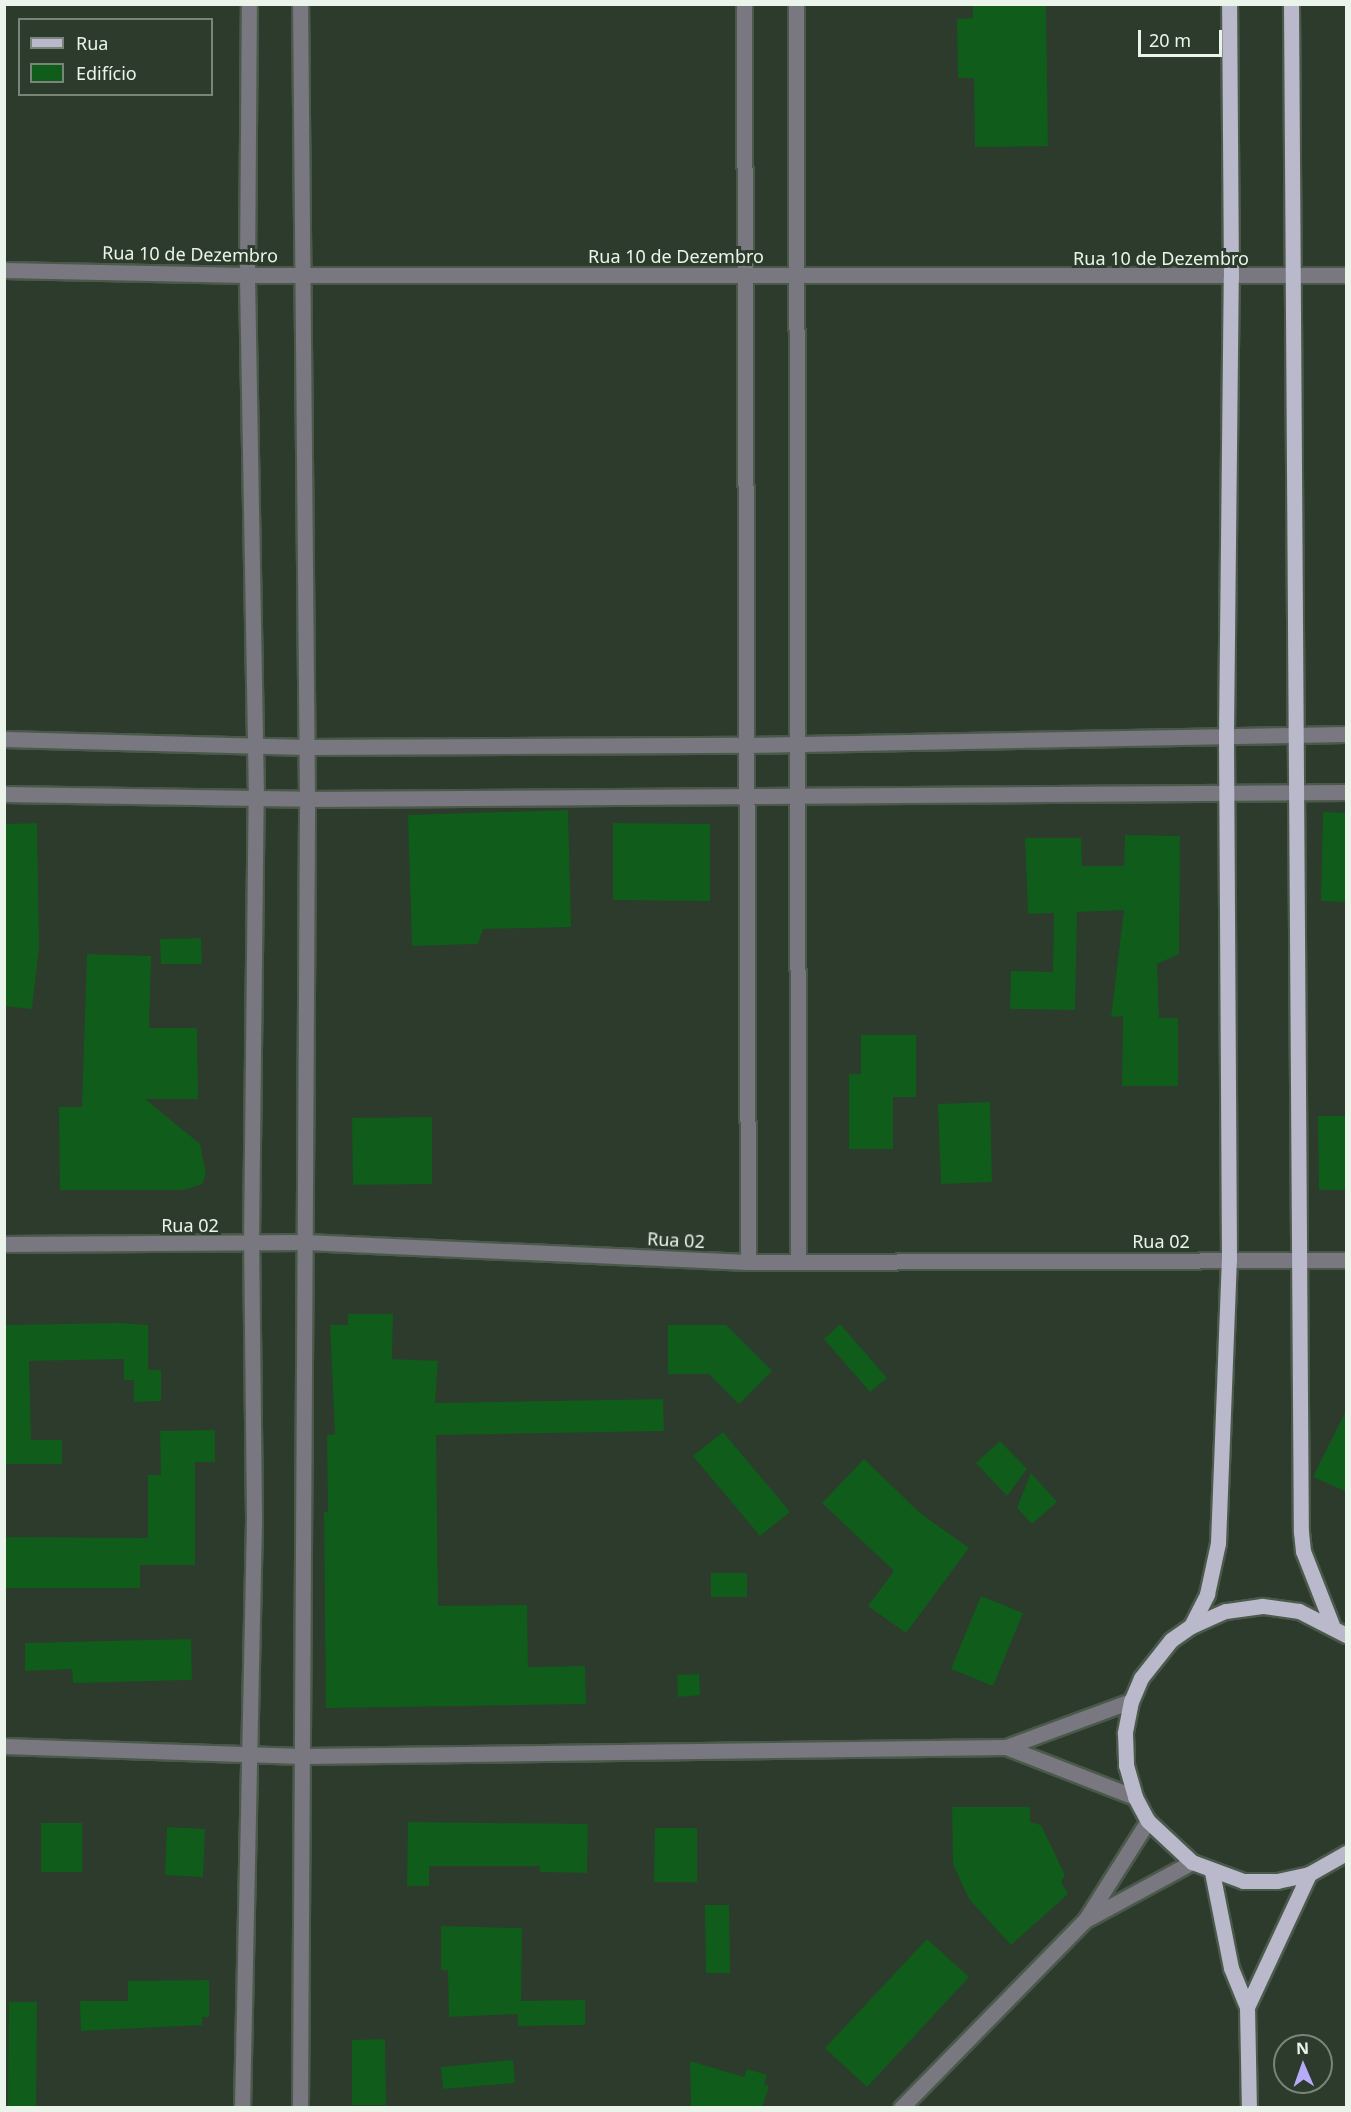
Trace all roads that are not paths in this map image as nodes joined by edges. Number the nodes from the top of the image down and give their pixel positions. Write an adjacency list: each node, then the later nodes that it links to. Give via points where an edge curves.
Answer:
1 (249, 4): 8 (street)
2 (300, 4): 9 (street)
3 (744, 4): 12 (street)
4 (796, 4): 13 (street)
5 (1229, 4): 14 (main road)
6 (1291, 4): 10 (main road)
7 (4, 270): 8 (street, Rua 10 de Dezembro)
8 (247, 275): 9 (street, Rua 10 de Dezembro); 21 (street)
9 (300, 275): 12 (street, Rua 10 de Dezembro); 22 (street)
10 (1294, 275): 11 (street, Rua 10 de Dezembro); 14 (street, Rua 10 de Dezembro); 16 (main road)
11 (1347, 275)
12 (745, 276): 13 (street, Rua 10 de Dezembro); 20 (street)
13 (796, 277): 14 (street, Rua 10 de Dezembro); 19 (street)
14 (1231, 278): 15 (main road)
15 (1226, 734): 16 (street); 19 (street); 24 (main road)
16 (1293, 734): 17 (street); 23 (main road)
17 (1347, 734)
18 (4, 739): 21 (street)
19 (797, 744): 20 (street); 28 (street)
20 (747, 745): 22 (street); 27 (street)
21 (255, 746): 22 (street); 29 (street)
22 (306, 747): 30 (street)
23 (1293, 791): 24 (street); 25 (street); 35 (main road)
24 (1227, 792): 28 (street); 34 (main road)
25 (1347, 792)
26 (4, 794): 29 (street)
27 (747, 797): 28 (street); 30 (street); 37 (street)
28 (798, 797): 38 (street)
29 (256, 798): 30 (street); 33 (street)
30 (307, 799): 31 (street)
31 (305, 1242): 33 (street, Rua 02); 37 (street, Rua 02); 46 (street)
32 (4, 1244): 33 (street, Rua 02)
33 (251, 1244): 45 (street, via 254,1518)
34 (1229, 1260): 35 (street, Rua 02); 38 (street, Rua 02); 40 (main road, via 1218,1543 1207,1594)
35 (1297, 1260): 36 (street, Rua 02); 39 (main road, via 1300,1532 1303,1551)
36 (1347, 1260)
37 (748, 1262): 38 (street, Rua 02)
38 (798, 1262)
39 (1332, 1625): 40 (main road, via 1299,1611 1262,1606 1225,1611); 41 (main road)
40 (1191, 1626): 42 (main road, via 1154,1658)
41 (1347, 1635)
42 (1131, 1701): 44 (street); 47 (main road, via 1125,1755)
43 (4, 1746): 45 (street)
44 (1006, 1747): 46 (street); 47 (street)
45 (246, 1755): 46 (street); 55 (street)
46 (302, 1756): 56 (street)
47 (1135, 1797): 48 (main road)
48 (1148, 1821): 50 (main road); 53 (street)
49 (1347, 1853): 52 (main road)
50 (1192, 1862): 51 (main road); 53 (street)
51 (1212, 1872): 52 (main road, via 1244,1881); 54 (main road, via 1225,1946)
52 (1309, 1874): 54 (main road)
53 (1086, 1919): 57 (street)
54 (1247, 2007): 58 (main road)
55 (242, 2108)
56 (300, 2108)
57 (901, 2108)
58 (1249, 2108)

